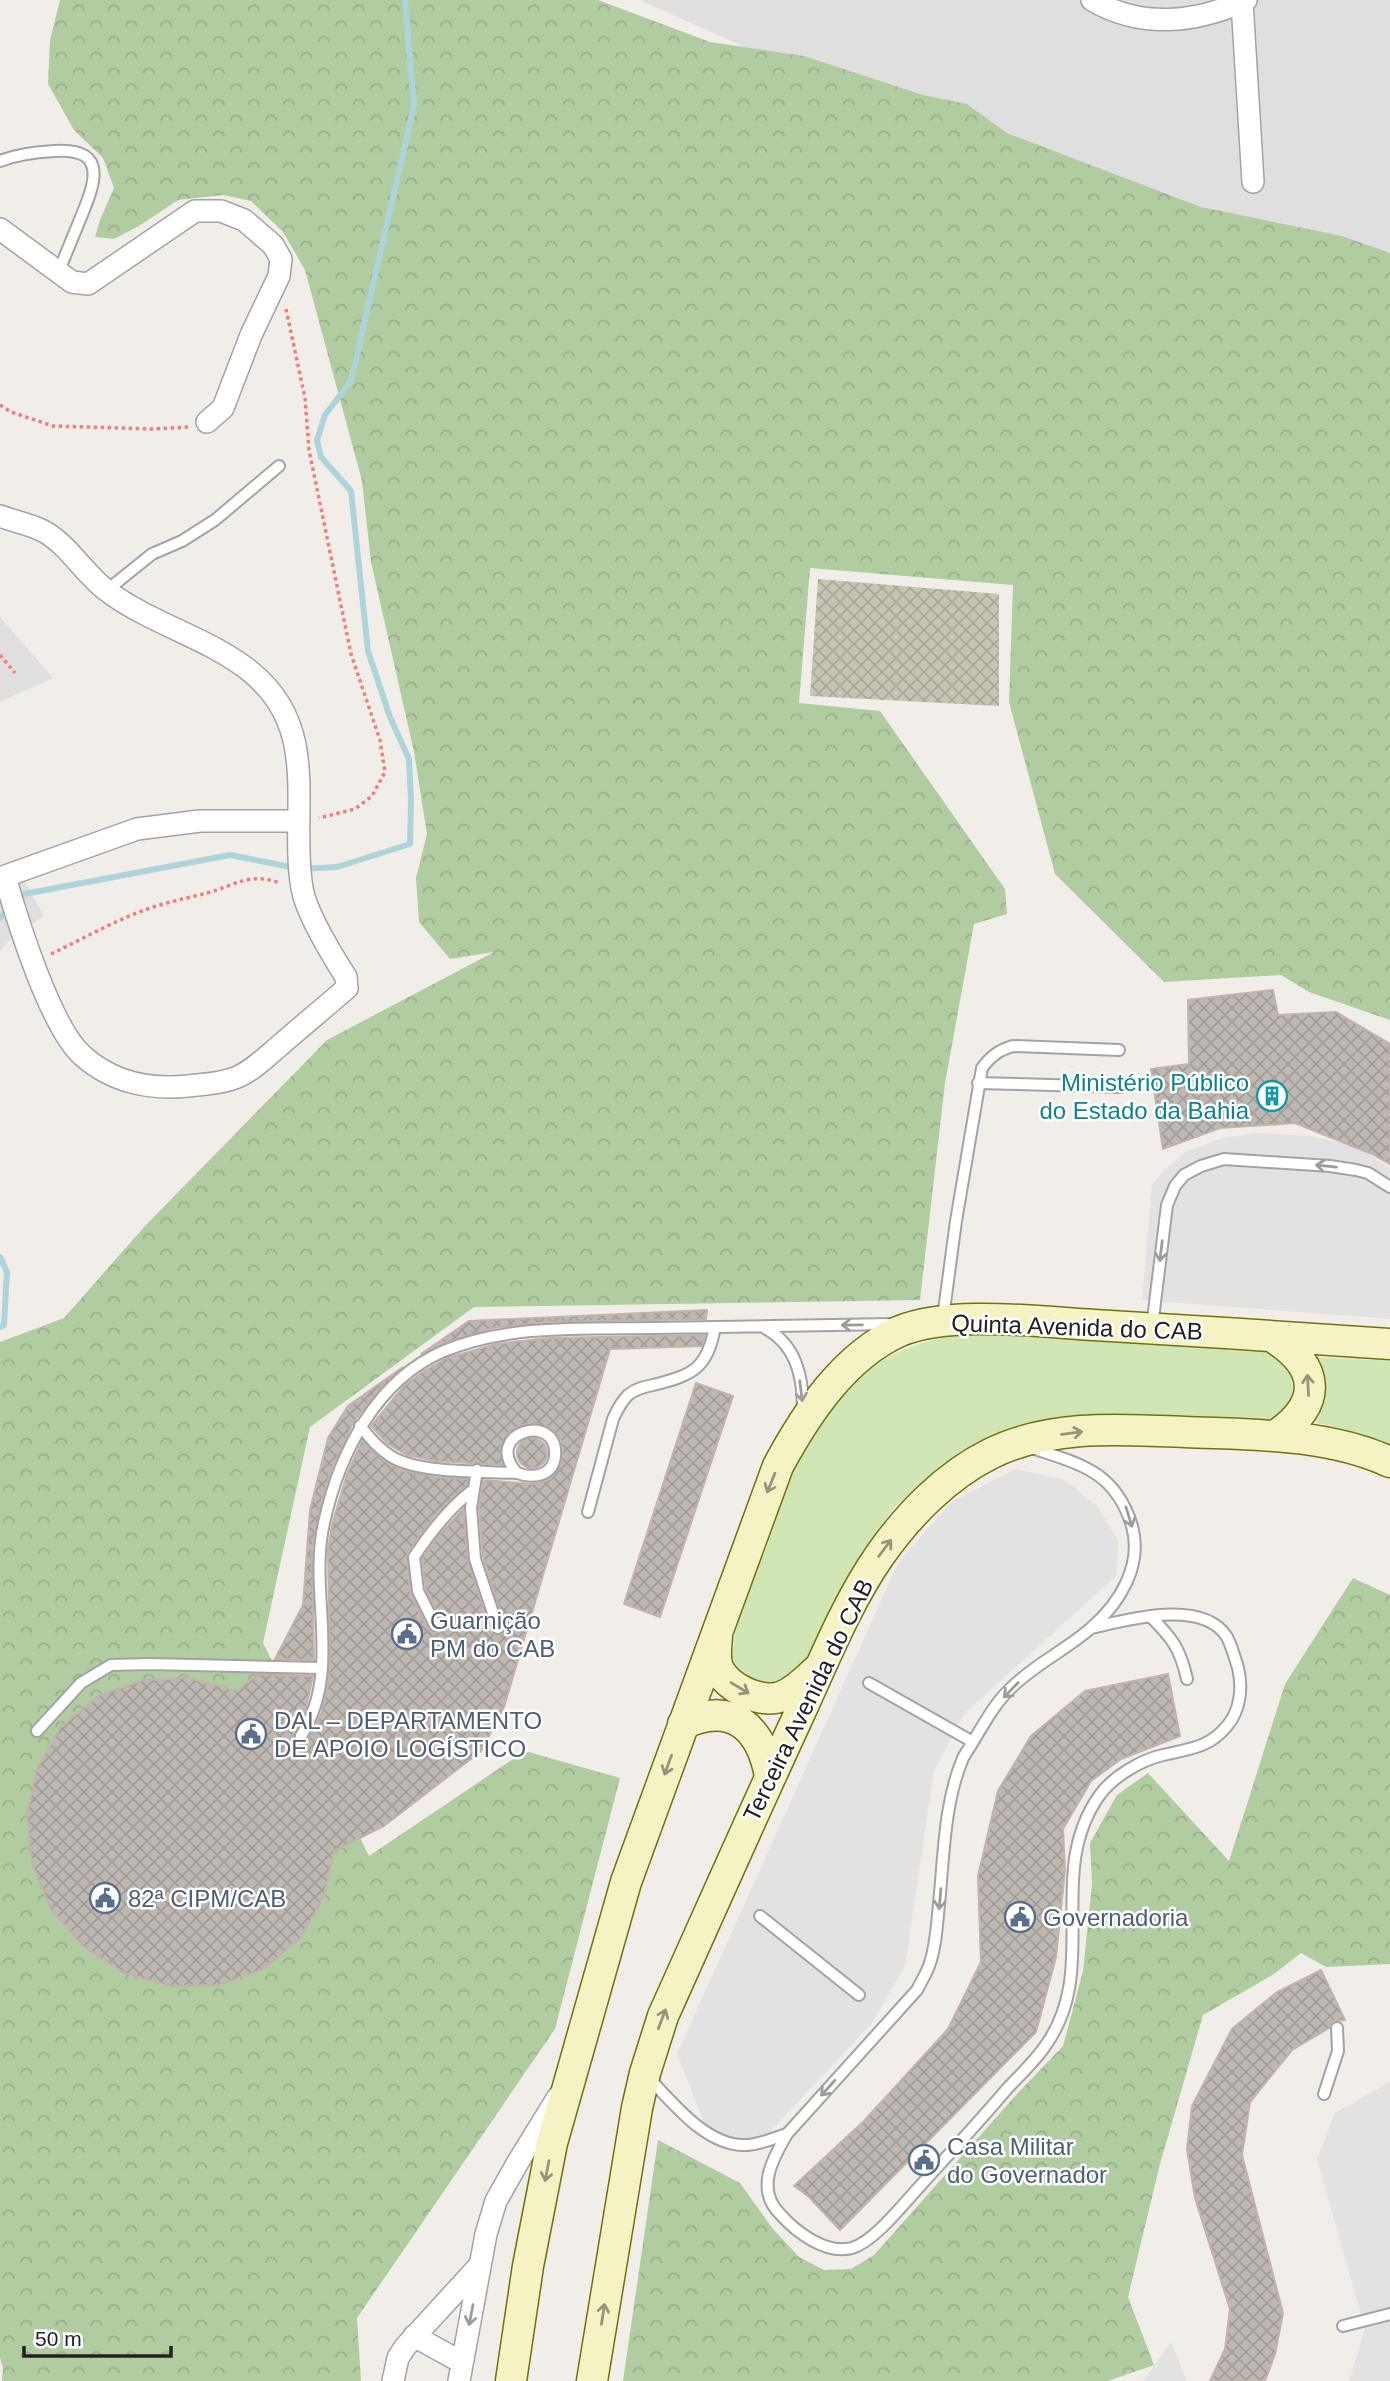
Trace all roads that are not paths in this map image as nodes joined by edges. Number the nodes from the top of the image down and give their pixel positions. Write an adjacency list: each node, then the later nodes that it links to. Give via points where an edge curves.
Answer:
1 (1093, 0): 2 (street, via 1132,17 1167,21 1206,16)
2 (1244, 1): 4 (street)
3 (0, 160): 6 (lane, via 67,150 90,160 93,187)
4 (1253, 182)
5 (0, 229): 6 (street)
6 (58, 273): 7 (street, via 72,282 88,284 195,211 221,211 244,220 273,245 281,259 279,276 223,408)
7 (206, 422)
8 (279, 466): 10 (lane, via 215,520 145,559)
9 (0, 516): 10 (street, via 46,533)
10 (106, 590): 11 (street, via 215,648 265,684 281,706 295,743)
11 (299, 821): 12 (street, via 200,821 136,829); 12 (street, via 306,902 346,977 347,988 236,1078 173,1088 147,1087 101,1070 81,1055 65,1035)
12 (3, 886)
13 (1119, 1050): 14 (lane, via 1013,1046 990,1057)
14 (978, 1083): 15 (lane); 17 (lane, via 948,1267)
15 (1121, 1087)
16 (1390, 1187): 20 (lane, one-way to 20, via 1356,1170 1254,1160 1224,1159 1184,1175 1167,1205)
17 (931, 1322): 18 (lane, one-way to 18); 20 (main road, Quinta Avenida do CAB, via 969,1319); 23 (main road, Quinta Avenida do CAB, via 900,1332 866,1352)
18 (763, 1326): 19 (lane); 23 (lane, one-way to 23, via 788,1345 795,1358)
19 (715, 1327): 24 (lane, via 570,1329 476,1341 443,1352 410,1372); 31 (lane, via 710,1350 693,1370 678,1379 638,1388 619,1405)
20 (1152, 1328): 21 (main road, Quinta Avenida do CAB)
21 (1271, 1336): 22 (main road, Quinta Avenida do CAB); 25 (main road, one-way to 21, via 1303,1410 1310,1388 1304,1363)
22 (1390, 1344)
23 (803, 1422): 36 (main road, one-way to 36, via 778,1466)
24 (360, 1426): 28 (lane, via 375,1444 405,1463); 38 (lane, via 344,1457 323,1525)
25 (1275, 1436): 26 (main road, Terceira Avenida do CAB, one-way to 25, via 1118,1429); 27 (main road, Terceira Avenida do CAB, via 1337,1444)
26 (1016, 1443): 35 (lane, one-way to 35, via 1099,1475 1125,1506 1136,1552 1130,1576 1117,1600); 37 (main road, Terceira Avenida do CAB, one-way to 26, via 866,1577 908,1519 964,1469)
27 (1390, 1462)
28 (477, 1470): 29 (lane); 30 (lane)
29 (517, 1473): 29 (lane, via 540,1476 550,1469 554,1446 541,1431 518,1433 509,1446 510,1465)
30 (474, 1489): 33 (lane, via 430,1532 414,1557 418,1591); 34 (lane, via 475,1559)
31 (588, 1512)
32 (1150, 1616): 35 (lane); 39 (lane, via 1173,1638); 52 (lane, via 1183,1615 1209,1621 1226,1635 1240,1675 1238,1709 1228,1726 1196,1749 1160,1755 1118,1777 1086,1816 1076,1844 1072,1882 1069,1992 1062,2016 1043,2049 876,2232 853,2248 831,2248 810,2239 776,2211 767,2173)
33 (435, 1625)
34 (498, 1628)
35 (1091, 1628): 44 (lane, one-way to 44, via 1009,1689)
36 (717, 1630): 37 (main road, one-way to 37, via 719,1670 742,1692 778,1698); 41 (main road)
37 (821, 1667): 45 (main road, Terceira Avenida do CAB)
38 (321, 1668): 42 (lane, via 111,1665 81,1683); 43 (lane, via 315,1707)
39 (1187, 1679)
40 (869, 1683): 44 (lane)
41 (683, 1724): 45 (main road, via 712,1715 744,1725 763,1748); 50 (main road, one-way to 50, via 626,1882)
42 (37, 1731)
43 (301, 1736)
44 (973, 1742): 52 (lane, one-way to 52, via 963,1756 948,1807 929,1965 917,1990)
45 (770, 1776): 49 (main road, Terceira Avenida do CAB, one-way to 45, via 663,2015)
46 (760, 1916): 47 (lane)
47 (859, 1995)
48 (1337, 2028): 51 (lane, via 1338,2051)
49 (645, 2073): 52 (lane, via 692,2123 718,2138 741,2145); 60 (main road, Terceira Avenida do CAB, one-way to 49)
50 (572, 2074): 53 (street, via 496,2201); 59 (main road, one-way to 59, via 528,2266)
51 (1324, 2094)
52 (787, 2134)
53 (481, 2264): 56 (street); 57 (street, one-way to 57)
54 (1390, 2314): 55 (lane)
55 (1343, 2326)
56 (414, 2336): 57 (street); 58 (street, via 398,2358)
57 (460, 2372)
58 (393, 2381)
59 (511, 2381)
60 (592, 2381)

